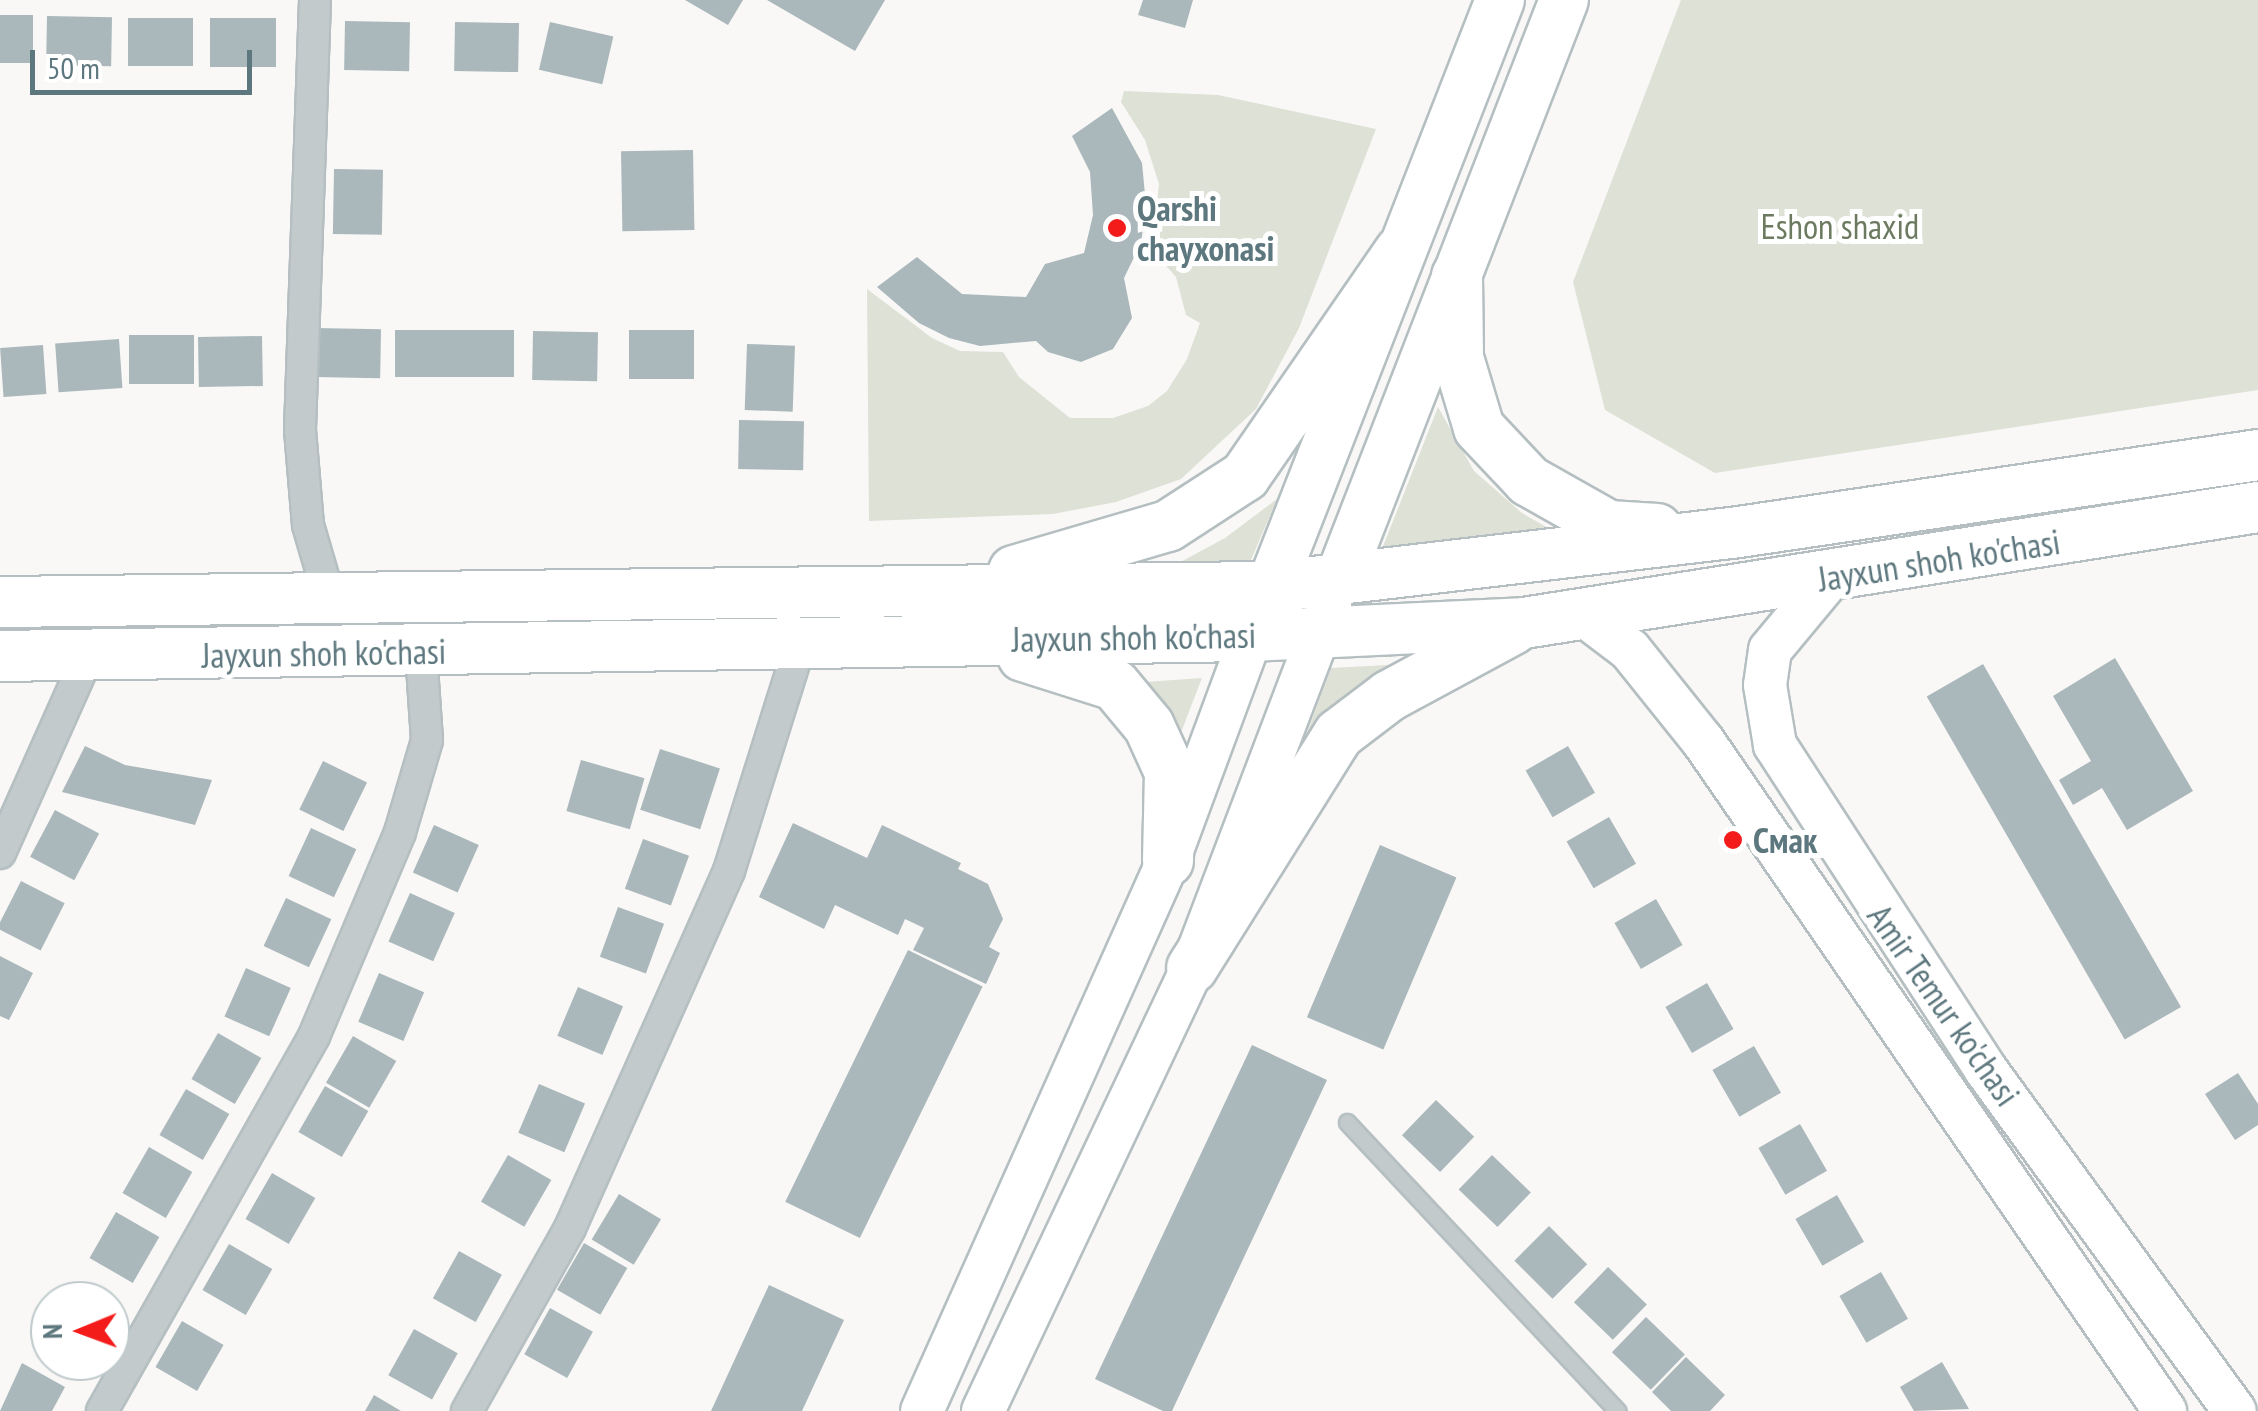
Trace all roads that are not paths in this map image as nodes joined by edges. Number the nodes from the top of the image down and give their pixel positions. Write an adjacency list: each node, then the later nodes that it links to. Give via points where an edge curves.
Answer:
1 (316, 0): 13 (street, via 300,430 308,525)
2 (1500, 0): 4 (main road)
3 (1564, 0): 5 (main road)
4 (1400, 251): 11 (main road); 12 (highway, via 1245,476 1168,526)
5 (1457, 276): 8 (highway, via 1458,358 1479,428 1529,481 1609,526); 10 (main road)
6 (2258, 454): 8 (highway, Jayxun shoh ko'chasi)
7 (2258, 507): 9 (highway, Jayxun shoh ko'chasi)
8 (1732, 534): 10 (highway, Jayxun shoh ko'chasi)
9 (1828, 579): 15 (highway, Jayxun shoh ko'chasi); 34 (main road, Amir Temur ko'chasi, via 1770,650 1764,685 1774,745 1986,1070)
10 (1338, 580): 11 (highway, Jayxun shoh ko'chasi); 17 (main road)
11 (1272, 587): 12 (highway, Jayxun shoh ko'chasi); 18 (main road)
12 (952, 589): 13 (highway, Jayxun shoh ko'chasi)
13 (329, 596): 14 (highway, Jayxun shoh ko'chasi)
14 (0, 602)
15 (1585, 616): 16 (highway, Jayxun shoh ko'chasi); 33 (main road, Amir Temur ko'chasi, via 1630,650 1703,741 1887,1017)
16 (1524, 623): 17 (highway, Jayxun shoh ko'chasi); 26 (highway, via 1389,696 1339,734)
17 (1321, 630): 18 (highway, Jayxun shoh ko'chasi); 26 (main road)
18 (1248, 636): 19 (highway, Jayxun shoh ko'chasi); 25 (main road)
19 (949, 642): 20 (highway, Jayxun shoh ko'chasi); 25 (highway, via 1054,662 1115,684 1149,726 1170,772)
20 (800, 644): 21 (highway, Jayxun shoh ko'chasi); 29 (street, via 728,871 570,1228)
21 (421, 652): 22 (highway, Jayxun shoh ko'chasi); 28 (street, via 426,740 400,832 321,1019)
22 (88, 655): 23 (highway, Jayxun shoh ko'chasi); 24 (street)
23 (0, 656)
24 (0, 853)
25 (1168, 861): 30 (main road)
26 (1192, 968): 31 (main road)
27 (1346, 1122): 32 (lane)
28 (102, 1411)
29 (467, 1411)
30 (922, 1411)
31 (983, 1411)
32 (1617, 1411)
33 (2165, 1411)
34 (2235, 1411)

